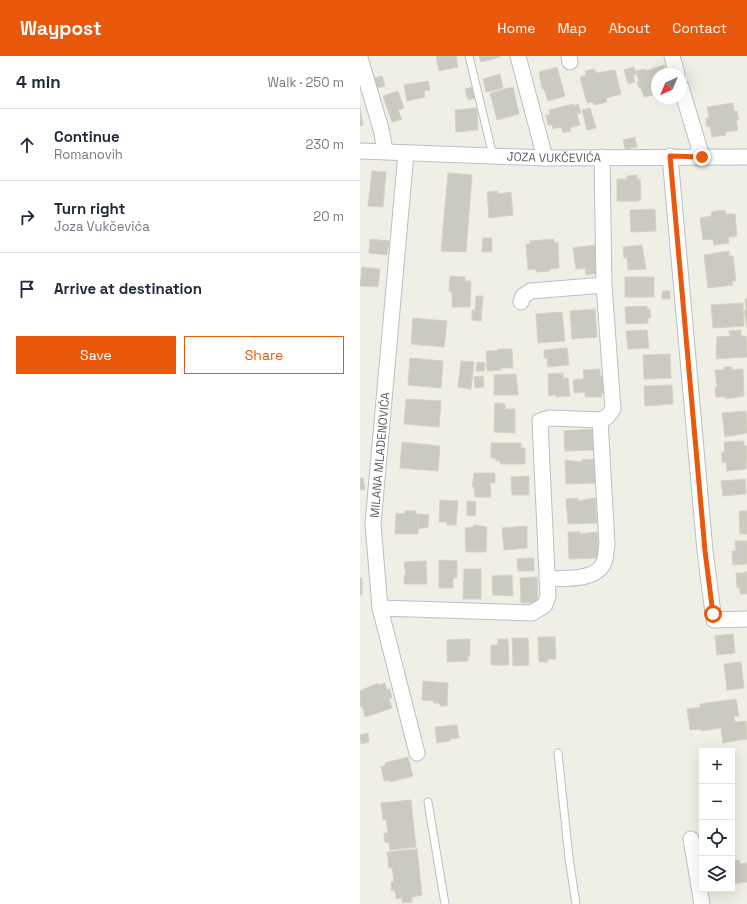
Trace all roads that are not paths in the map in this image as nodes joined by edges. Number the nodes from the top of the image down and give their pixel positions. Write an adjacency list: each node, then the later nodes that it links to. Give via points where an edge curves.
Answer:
1 (469, 56): 10 (lane)
2 (518, 56): 15 (street)
3 (672, 56): 5 (street)
4 (360, 58): 8 (street)
5 (675, 68)
6 (686, 104): 14 (street)
7 (360, 151): 8 (street, JOZA VUKČEVIĆA)
8 (385, 151): 9 (street, JOZA VUKČEVIĆA)
9 (406, 152): 10 (street, JOZA VUKČEVIĆA); 20 (street, MILANA MLADENOVIĆA, via 374,524)
10 (493, 156): 15 (street, JOZA VUKČEVIĆA)
11 (670, 156): 13 (street, JOZA VUKČEVIĆA); 14 (street, JOZA VUKČEVIĆA); 21 (street, via 705,551 714,620)
12 (747, 156): 14 (street, JOZA VUKČEVIĆA)
13 (602, 157): 15 (street, JOZA VUKČEVIĆA); 16 (street)
14 (702, 157)
15 (545, 158)
16 (604, 285): 17 (street, via 531,291 523,296); 18 (street, via 613,409 607,417)
17 (521, 302)
18 (600, 420): 19 (street, via 607,544 605,561 598,571 587,576); 19 (street, via 550,418 540,421)
19 (547, 579): 20 (street, via 548,596 545,605 532,613)
20 (380, 608): 22 (street, MILANA MLADENOVIĆA)
21 (747, 619)
22 (417, 753)
23 (558, 753): 27 (lane, via 568,858)
24 (428, 802): 26 (lane)
25 (691, 840): 28 (street)
26 (445, 904)
27 (576, 904)
28 (702, 904)

